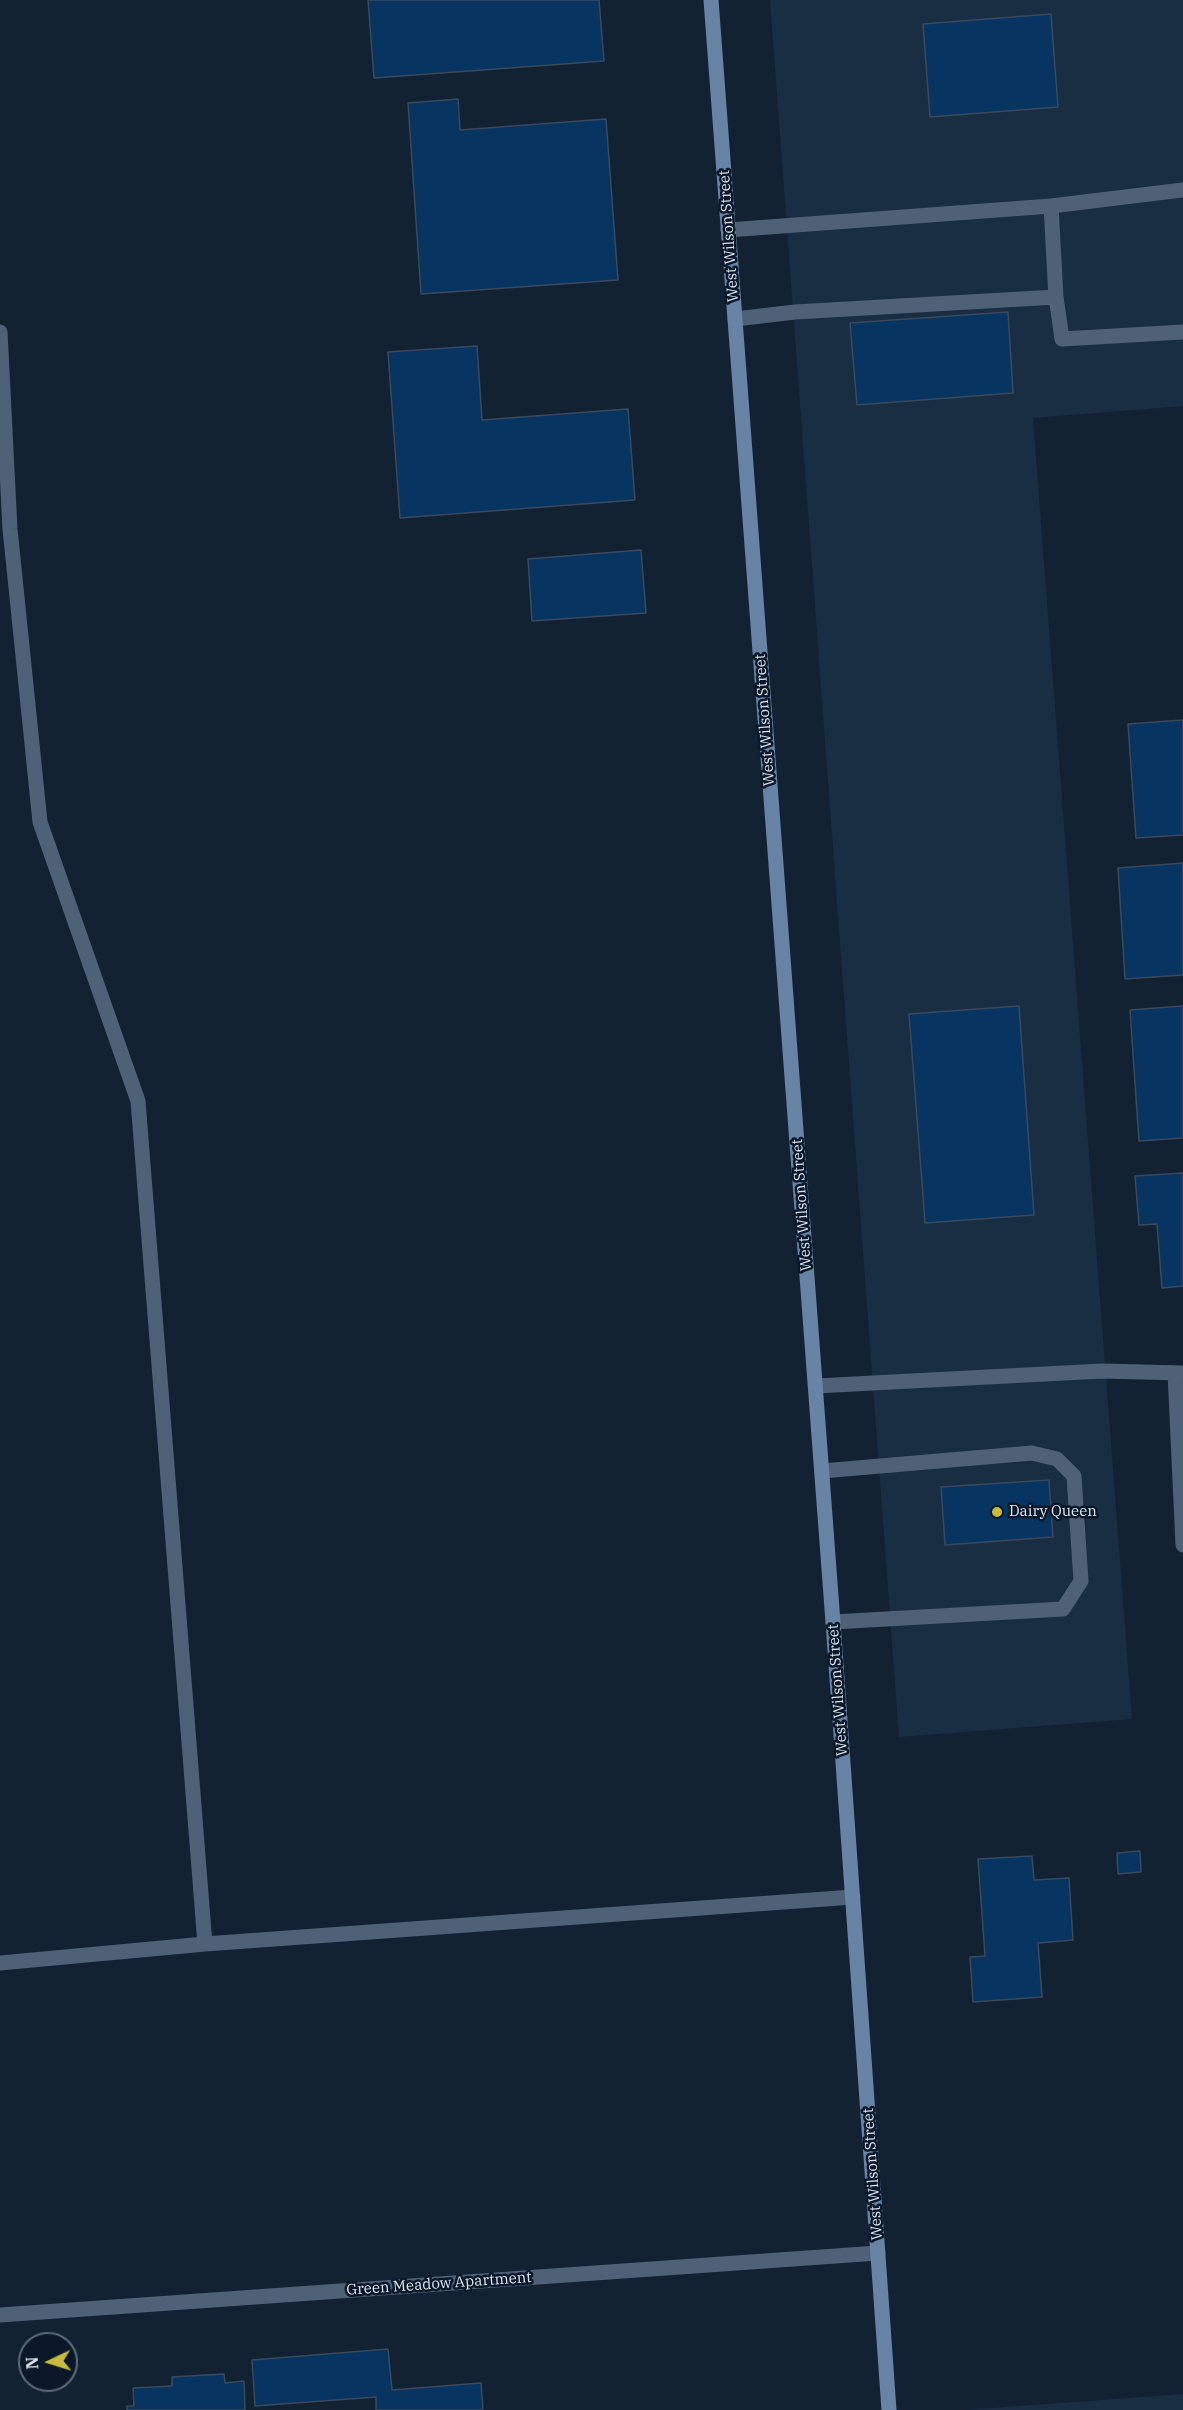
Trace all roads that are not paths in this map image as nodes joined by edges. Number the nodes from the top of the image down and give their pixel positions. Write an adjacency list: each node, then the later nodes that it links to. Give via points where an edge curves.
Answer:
1 (711, 0): 4 (main road, West Wilson Street)
2 (1183, 190): 3 (street)
3 (1051, 206): 4 (street); 5 (street)
4 (728, 230): 6 (main road, West Wilson Street)
5 (1056, 297): 6 (street); 8 (street, via 1062,339)
6 (735, 319): 11 (main road, West Wilson Street)
7 (0, 332): 9 (street)
8 (1183, 332)
9 (5, 530): 16 (street, via 40,822 138,1101)
10 (1179, 1373): 11 (street, via 1102,1371); 13 (street)
11 (816, 1386): 12 (main road, West Wilson Street)
12 (822, 1471): 14 (main road, West Wilson Street); 14 (street, via 1032,1453 1057,1459 1074,1476 1081,1581 1063,1609)
13 (1183, 1545)
14 (833, 1622): 15 (main road, West Wilson Street)
15 (853, 1897): 16 (street); 18 (main road, West Wilson Street)
16 (205, 1944): 17 (street)
17 (0, 1963)
18 (878, 2253): 19 (street, Green Meadow Apartment); 20 (main road, West Wilson Street)
19 (0, 2315)
20 (889, 2410)

